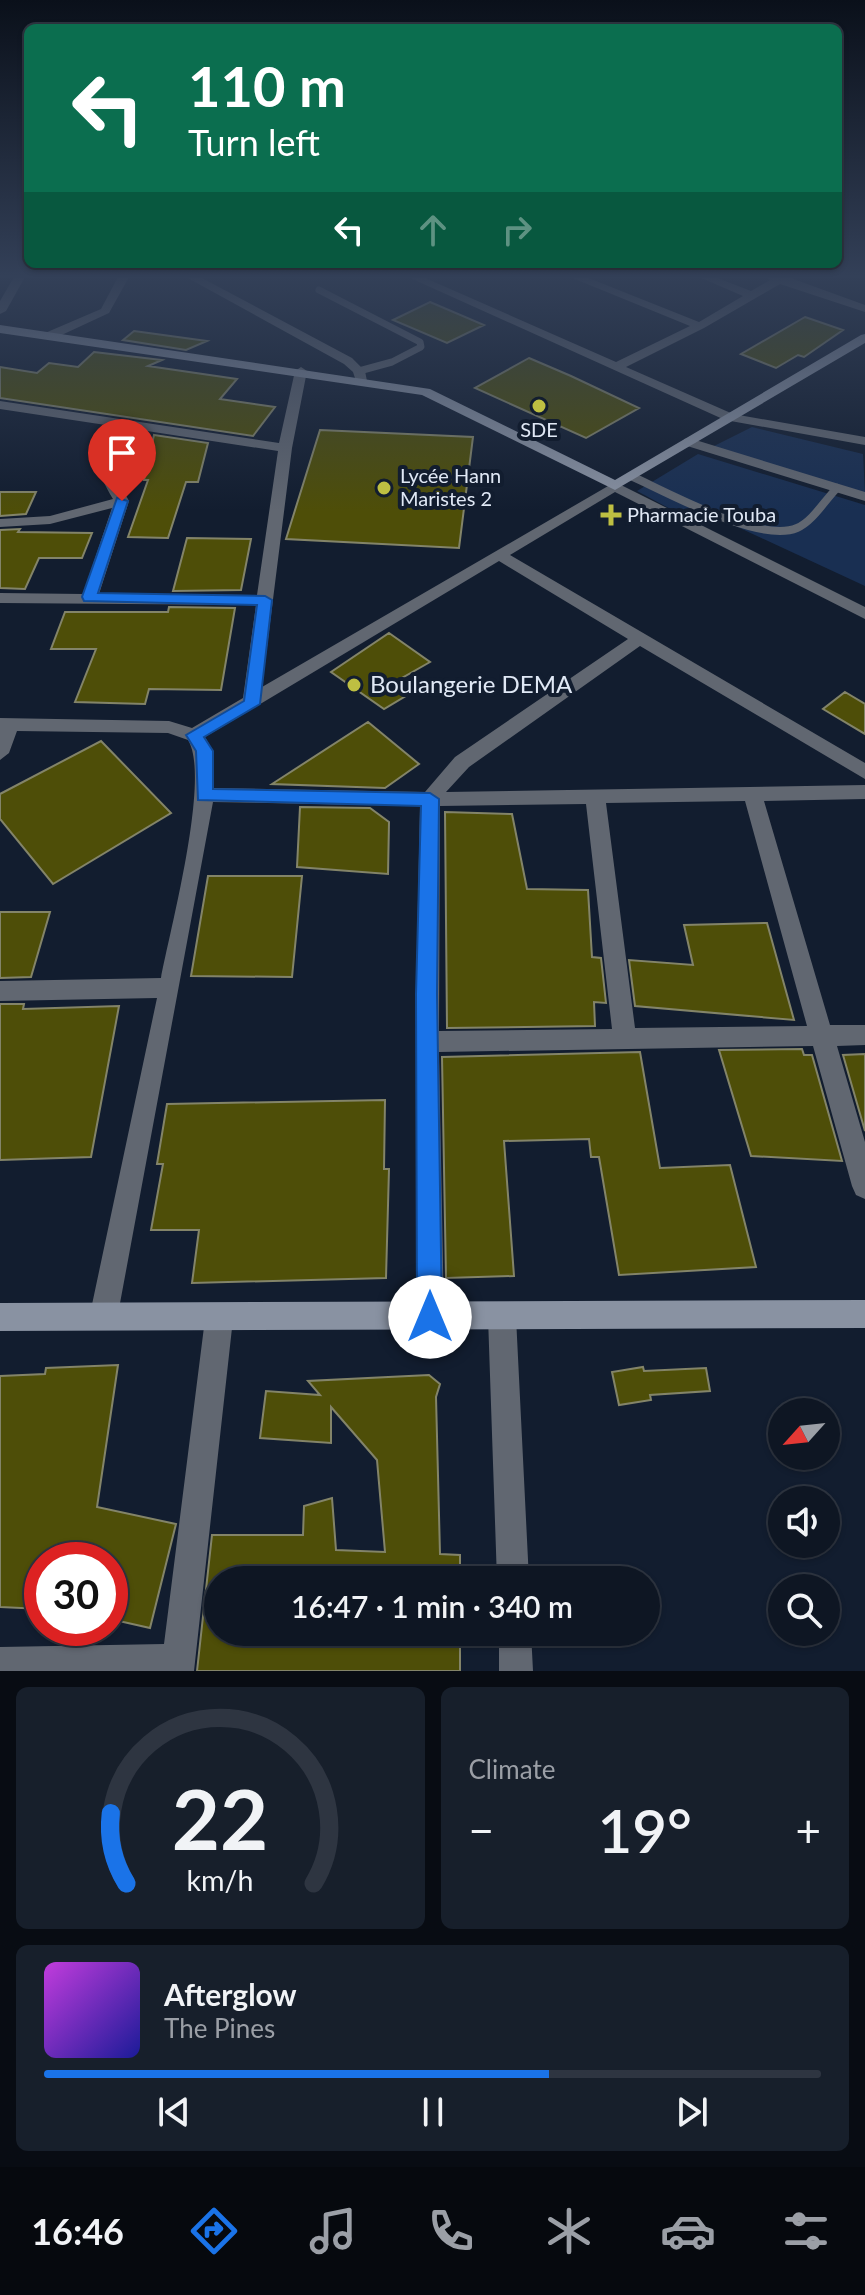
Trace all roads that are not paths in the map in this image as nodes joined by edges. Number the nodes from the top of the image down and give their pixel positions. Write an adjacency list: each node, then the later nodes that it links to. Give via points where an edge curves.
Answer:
1 (186, 355): 8 (street)
2 (327, 355): 9 (street)
3 (406, 355): 9 (lane)
4 (585, 355): 7 (street)
5 (641, 355): 7 (street)
6 (836, 355): 11 (street)
7 (614, 368): 11 (street)
8 (301, 371): 9 (street); 15 (street)
9 (360, 376): 17 (street, via 446,399)
10 (0, 405): 12 (street)
11 (730, 417): 13 (street); 14 (street)
12 (145, 427): 15 (street); 20 (street, via 104,456 103,467)
13 (865, 441)
14 (689, 442): 16 (street); 18 (street)
15 (285, 448): 25 (street)
16 (631, 476): 17 (street); 18 (lane, via 750,525 781,532 798,527)
17 (615, 486): 22 (street); 26 (street)
18 (837, 488): 19 (street)
19 (865, 497)
20 (122, 501): 21 (street, via 39,522); 23 (street)
21 (0, 523)
22 (499, 555): 27 (street); 28 (street)
23 (90, 597): 24 (street); 25 (street)
24 (0, 598)
25 (265, 600): 28 (street)
26 (865, 614)
27 (640, 638): 32 (street); 37 (street, via 462,762)
28 (251, 704): 30 (street)
29 (5, 724): 30 (street, via 169,727); 31 (street)
30 (194, 735): 34 (street, via 204,751)
31 (0, 753)
32 (865, 772)
33 (865, 792): 36 (street)
34 (205, 795): 37 (street); 38 (street)
35 (595, 795): 36 (street); 37 (street); 42 (street)
36 (753, 795): 40 (street)
37 (430, 799): 43 (street)
38 (170, 988): 39 (street); 45 (street)
39 (0, 991)
40 (819, 1034): 41 (street); 42 (street); 44 (street)
41 (865, 1035)
42 (624, 1036): 43 (street)
43 (428, 1042): 48 (street)
44 (865, 1186)
45 (104, 1314): 47 (street); 50 (street)
46 (865, 1314): 49 (street)
47 (0, 1317)
48 (430, 1317): 49 (street); 50 (street)
49 (502, 1317): 51 (street)
50 (219, 1319): 54 (street)
51 (512, 1566)
52 (515, 1646): 55 (street)
53 (0, 1664): 54 (street)
54 (178, 1665)
55 (516, 1671)

